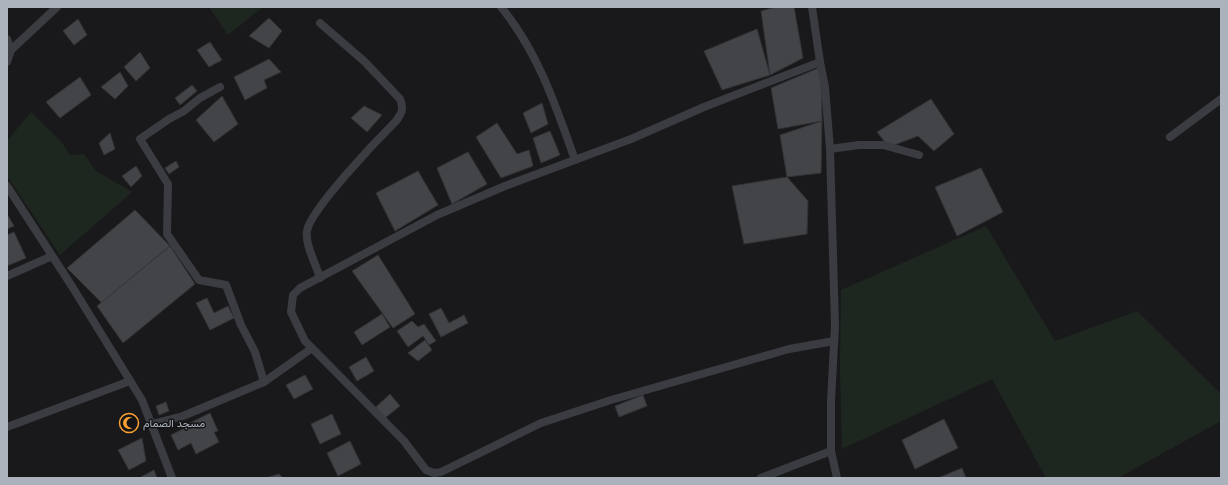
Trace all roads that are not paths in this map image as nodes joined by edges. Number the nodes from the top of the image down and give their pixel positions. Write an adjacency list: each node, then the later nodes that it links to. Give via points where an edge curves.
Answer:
1 (57, 7): 6 (street)
2 (501, 7): 14 (street, via 533,55 546,81)
3 (812, 7): 8 (street)
4 (320, 23): 18 (street, via 365,62 400,99 403,112 310,220 307,236)
5 (7, 39): 6 (street)
6 (11, 50): 7 (street)
7 (7, 62)
8 (820, 62): 12 (street, via 828,113); 14 (street)
9 (220, 87): 22 (street, via 140,139 168,184 167,234 199,280 226,285 241,325 255,352)
10 (1221, 99): 11 (street)
11 (1170, 138)
12 (830, 149): 13 (street, via 883,145); 19 (street)
13 (919, 155)
14 (575, 160): 18 (street, via 437,215)
15 (7, 186): 16 (street)
16 (52, 256): 17 (street); 21 (street)
17 (7, 276)
18 (320, 278): 20 (street, via 300,288 293,295 291,302 291,312 305,341)
19 (834, 341): 20 (street, via 789,349 611,400 541,423 434,474 426,470 404,441); 25 (street)
20 (312, 348): 22 (street)
21 (130, 381): 23 (street, via 142,400); 24 (street)
22 (264, 382): 23 (street, via 183,416)
23 (152, 424): 26 (street)
24 (7, 427)
25 (831, 451): 27 (street); 28 (street)
26 (172, 478)
27 (761, 478)
28 (837, 478)

